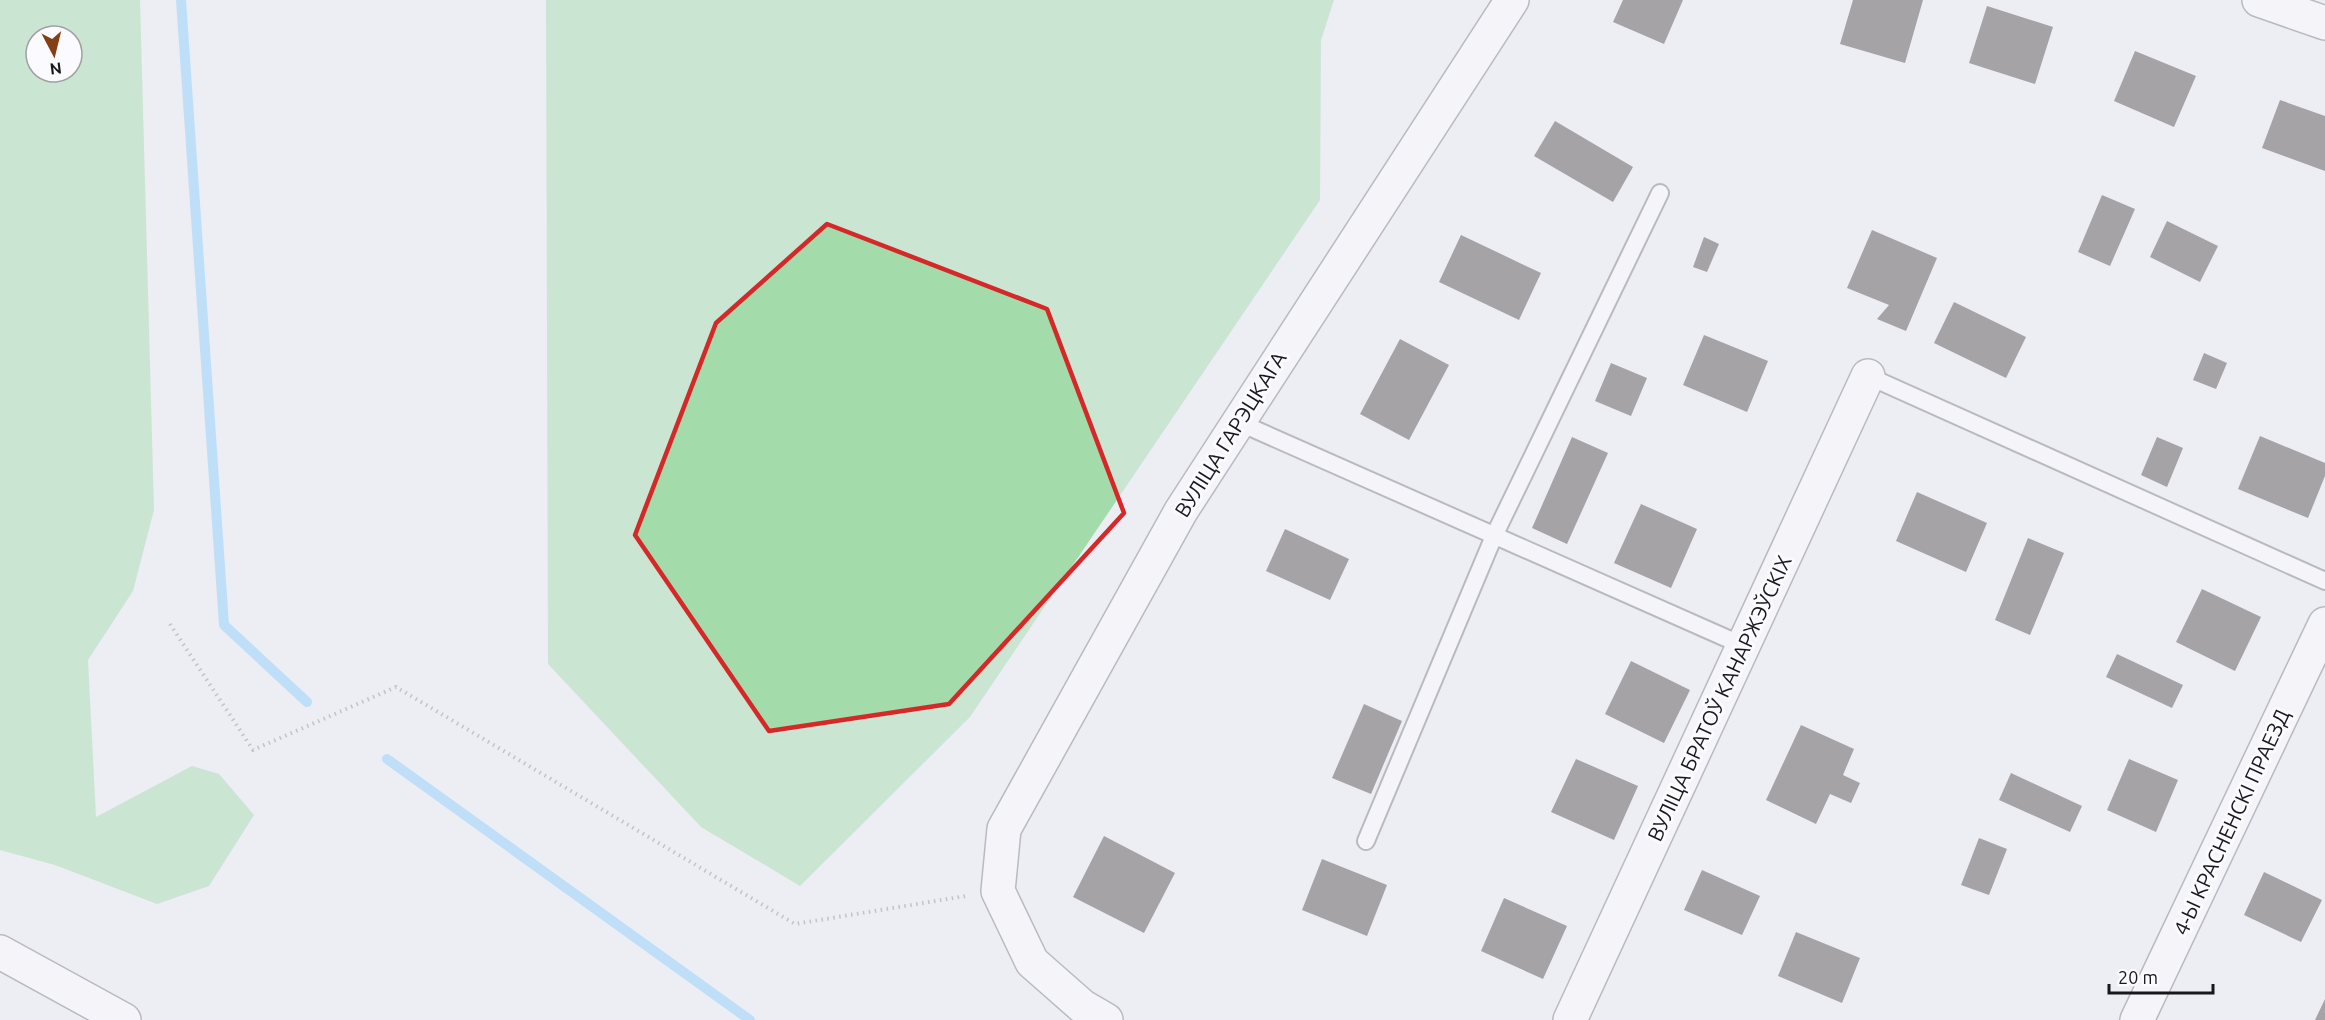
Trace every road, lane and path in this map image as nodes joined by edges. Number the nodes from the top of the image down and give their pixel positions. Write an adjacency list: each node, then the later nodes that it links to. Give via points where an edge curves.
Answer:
1 (1512, 0): 6 (street, ВУЛІЦА ГАРЭЦКАГА)
2 (2259, 0): 3 (street)
3 (2325, 23)
4 (1660, 193): 7 (lane)
5 (1869, 376): 8 (lane); 11 (street, ВУЛІЦА БРАТОЎ КАНАРЖЭЎСКІХ)
6 (1238, 423): 7 (lane); 13 (street, ВУЛІЦА ГАРЭЦКАГА, via 1180,511 1004,829)
7 (1494, 536): 11 (lane); 12 (lane)
8 (2325, 582)
9 (170, 624): 13 (path, via 253,750 396,687 795,924)
10 (2325, 624): 18 (street, 4-Ы КРАСНЕНСКІ ПРАЕЗД)
11 (1743, 646): 17 (street, ВУЛІЦА БРАТОЎ КАНАРЖЭЎСКІХ)
12 (1366, 841)
13 (998, 891): 16 (street, via 1032,962 1082,1006)
14 (0, 952): 15 (street)
15 (124, 1020)
16 (1106, 1020)
17 (1570, 1020)
18 (2137, 1020)

